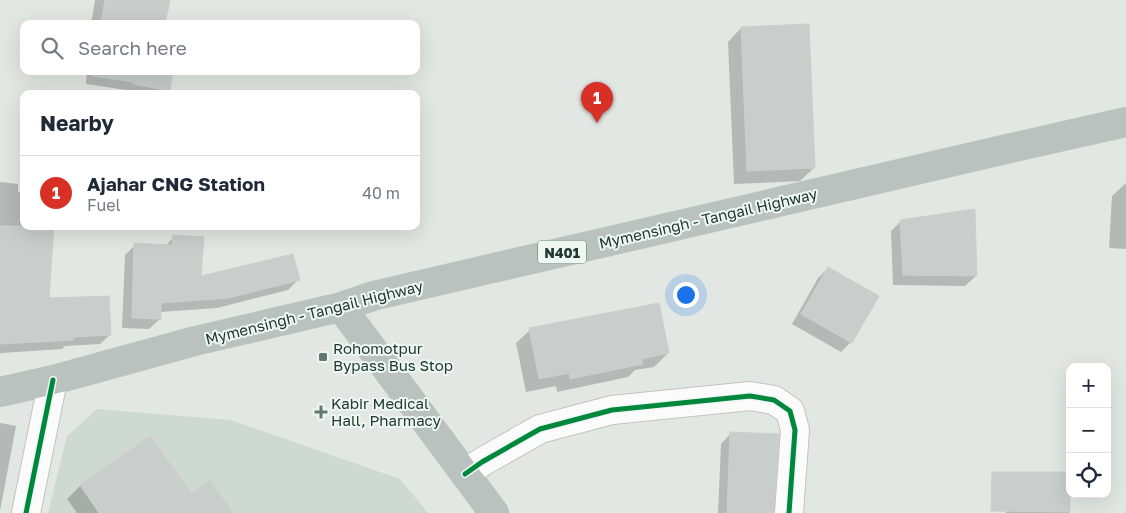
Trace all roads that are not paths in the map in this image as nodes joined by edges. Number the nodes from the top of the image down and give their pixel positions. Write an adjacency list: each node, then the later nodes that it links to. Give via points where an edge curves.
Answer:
1 (1126, 122): 2 (highway, Mymensingh - Tangail Highway / N401, via 373,296)
2 (341, 307): 3 (highway, Mymensingh - Tangail Highway / N401); 5 (highway)
3 (53, 380): 4 (highway, Mymensingh - Tangail Highway / N401); 6 (street)
4 (0, 392)
5 (465, 474): 7 (highway); 8 (street, via 540,429 612,410 750,396 774,400 790,411 794,430)
6 (26, 513)
7 (494, 513)
8 (789, 513)

